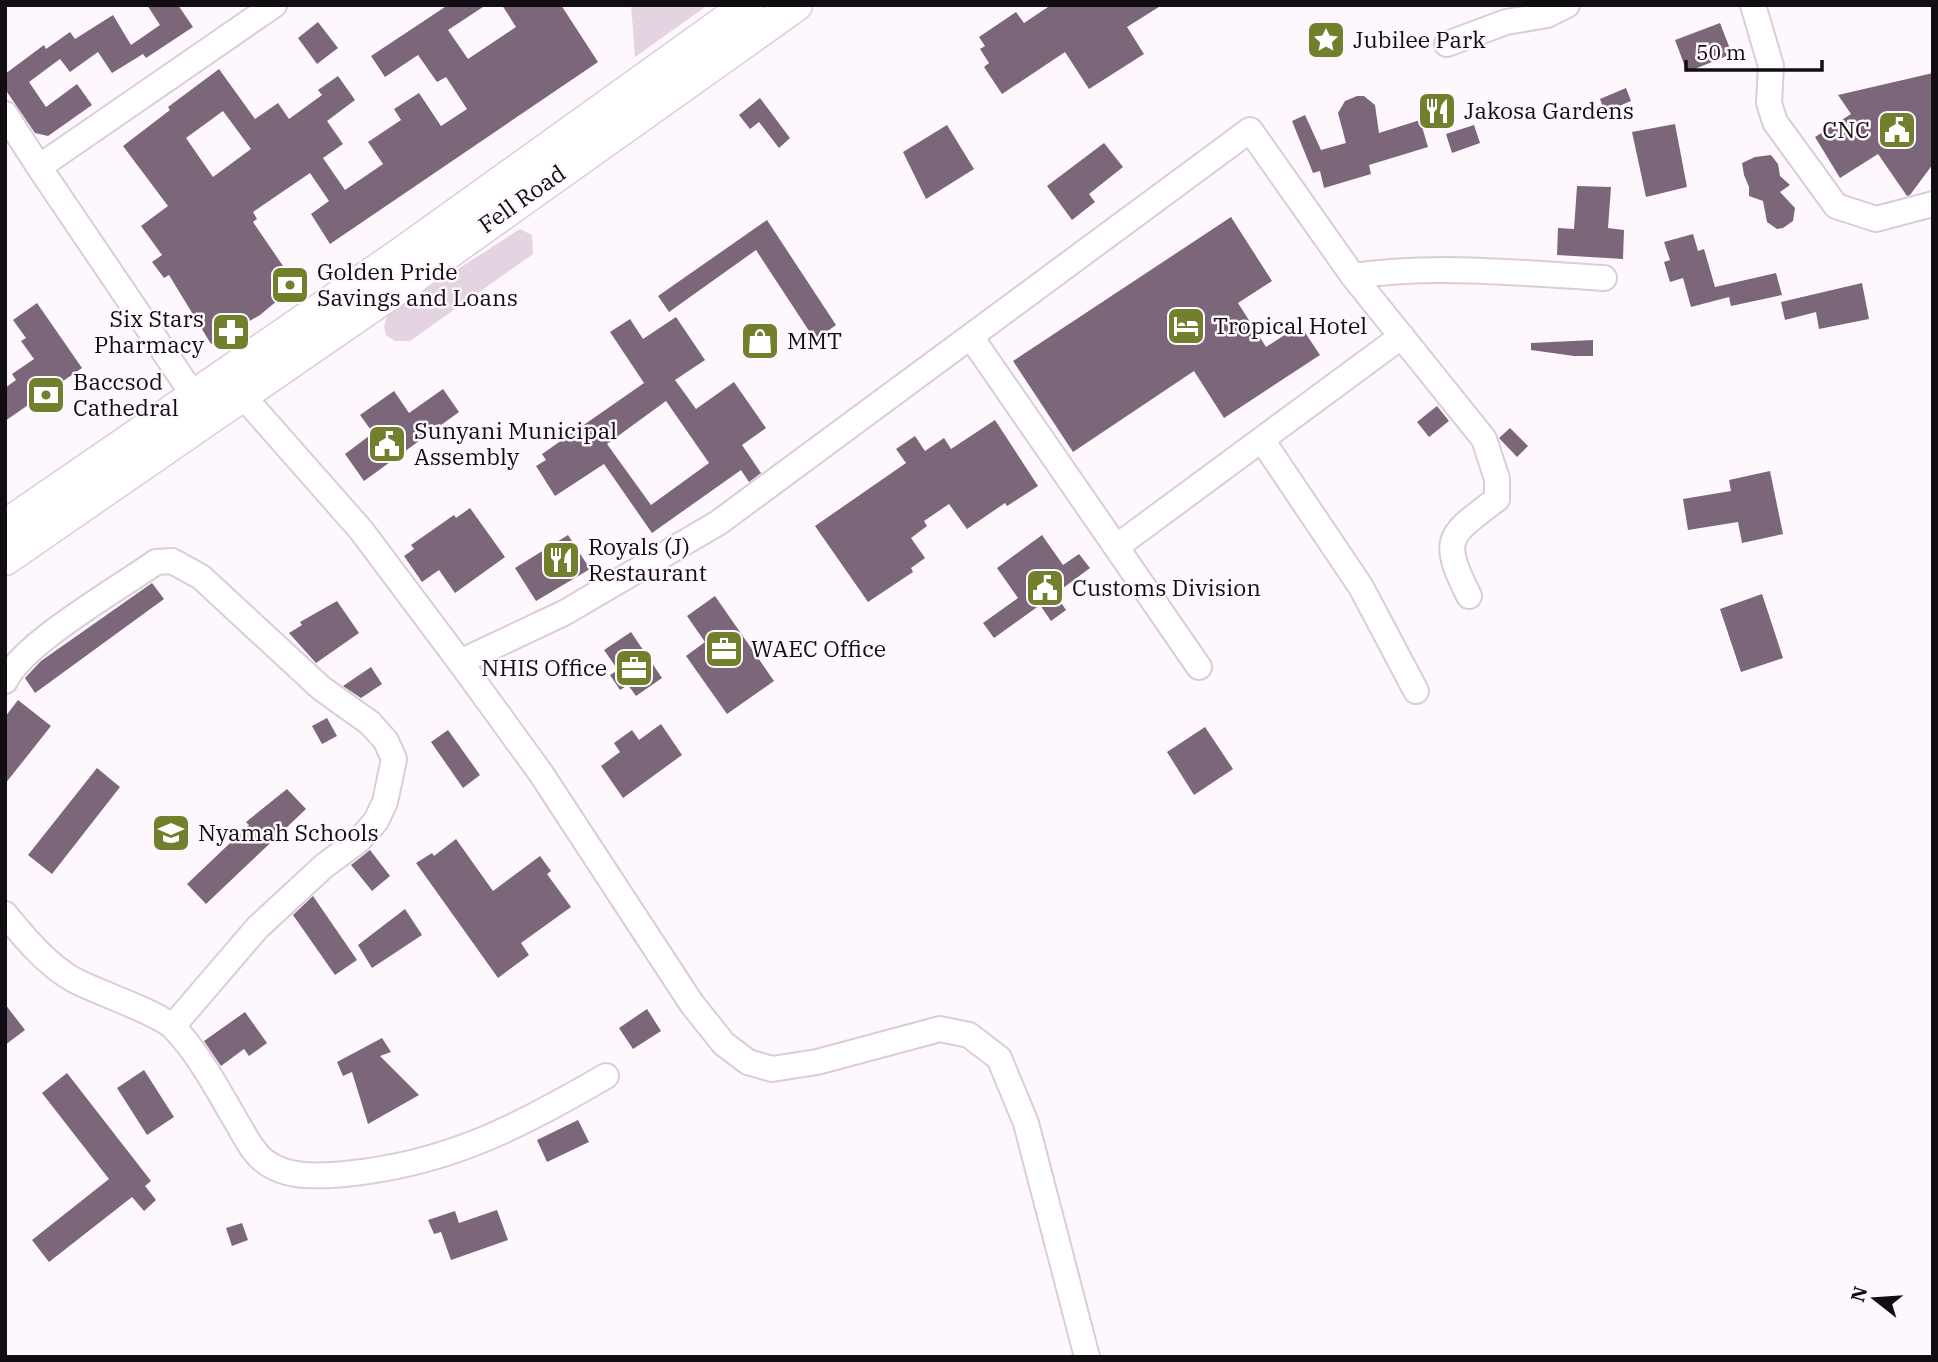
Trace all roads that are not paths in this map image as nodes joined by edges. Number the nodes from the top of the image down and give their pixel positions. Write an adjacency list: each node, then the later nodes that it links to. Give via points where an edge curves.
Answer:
1 (274, 5): 8 (street)
2 (748, 5): 15 (main road, Fell Road)
3 (796, 5): 14 (main road, Fell Road)
4 (1567, 5): 6 (street)
5 (1753, 5): 9 (street, via 1771,66 1769,103 1775,122 1836,206 1875,219)
6 (1447, 44)
7 (5, 114): 8 (street)
8 (39, 167): 15 (street)
9 (1933, 204)
10 (1353, 276): 11 (street, via 1454,269); 12 (street); 13 (street, via 1250,130)
11 (1604, 278)
12 (1402, 336): 16 (street); 20 (street, via 1484,439 1497,479 1497,499 1462,526 1451,544 1452,562)
13 (971, 337): 18 (street); 21 (street, via 719,523 564,613)
14 (242, 395): 19 (main road, Fell Road); 21 (street, via 360,530)
15 (194, 396): 17 (main road, Fell Road)
16 (1262, 440): 18 (street); 24 (street, via 1361,587)
17 (5, 526)
18 (1116, 547): 22 (street)
19 (5, 559)
20 (1469, 596)
21 (460, 663): 28 (street, via 540,772 692,1004 724,1044 748,1062 772,1069 817,1062 940,1028 969,1035 999,1058 1026,1123)
22 (1199, 667)
23 (5, 681): 26 (street, via 17,661 57,632 156,562 172,561 201,577 320,688 370,723 386,741 394,759 392,779 376,821 359,841 324,866 257,928)
24 (1416, 691)
25 (9, 928): 26 (street, via 73,979)
26 (173, 1026): 27 (street, via 256,1153 278,1168 306,1175 400,1167 435,1159 542,1113)
27 (606, 1076)
28 (1087, 1357)

